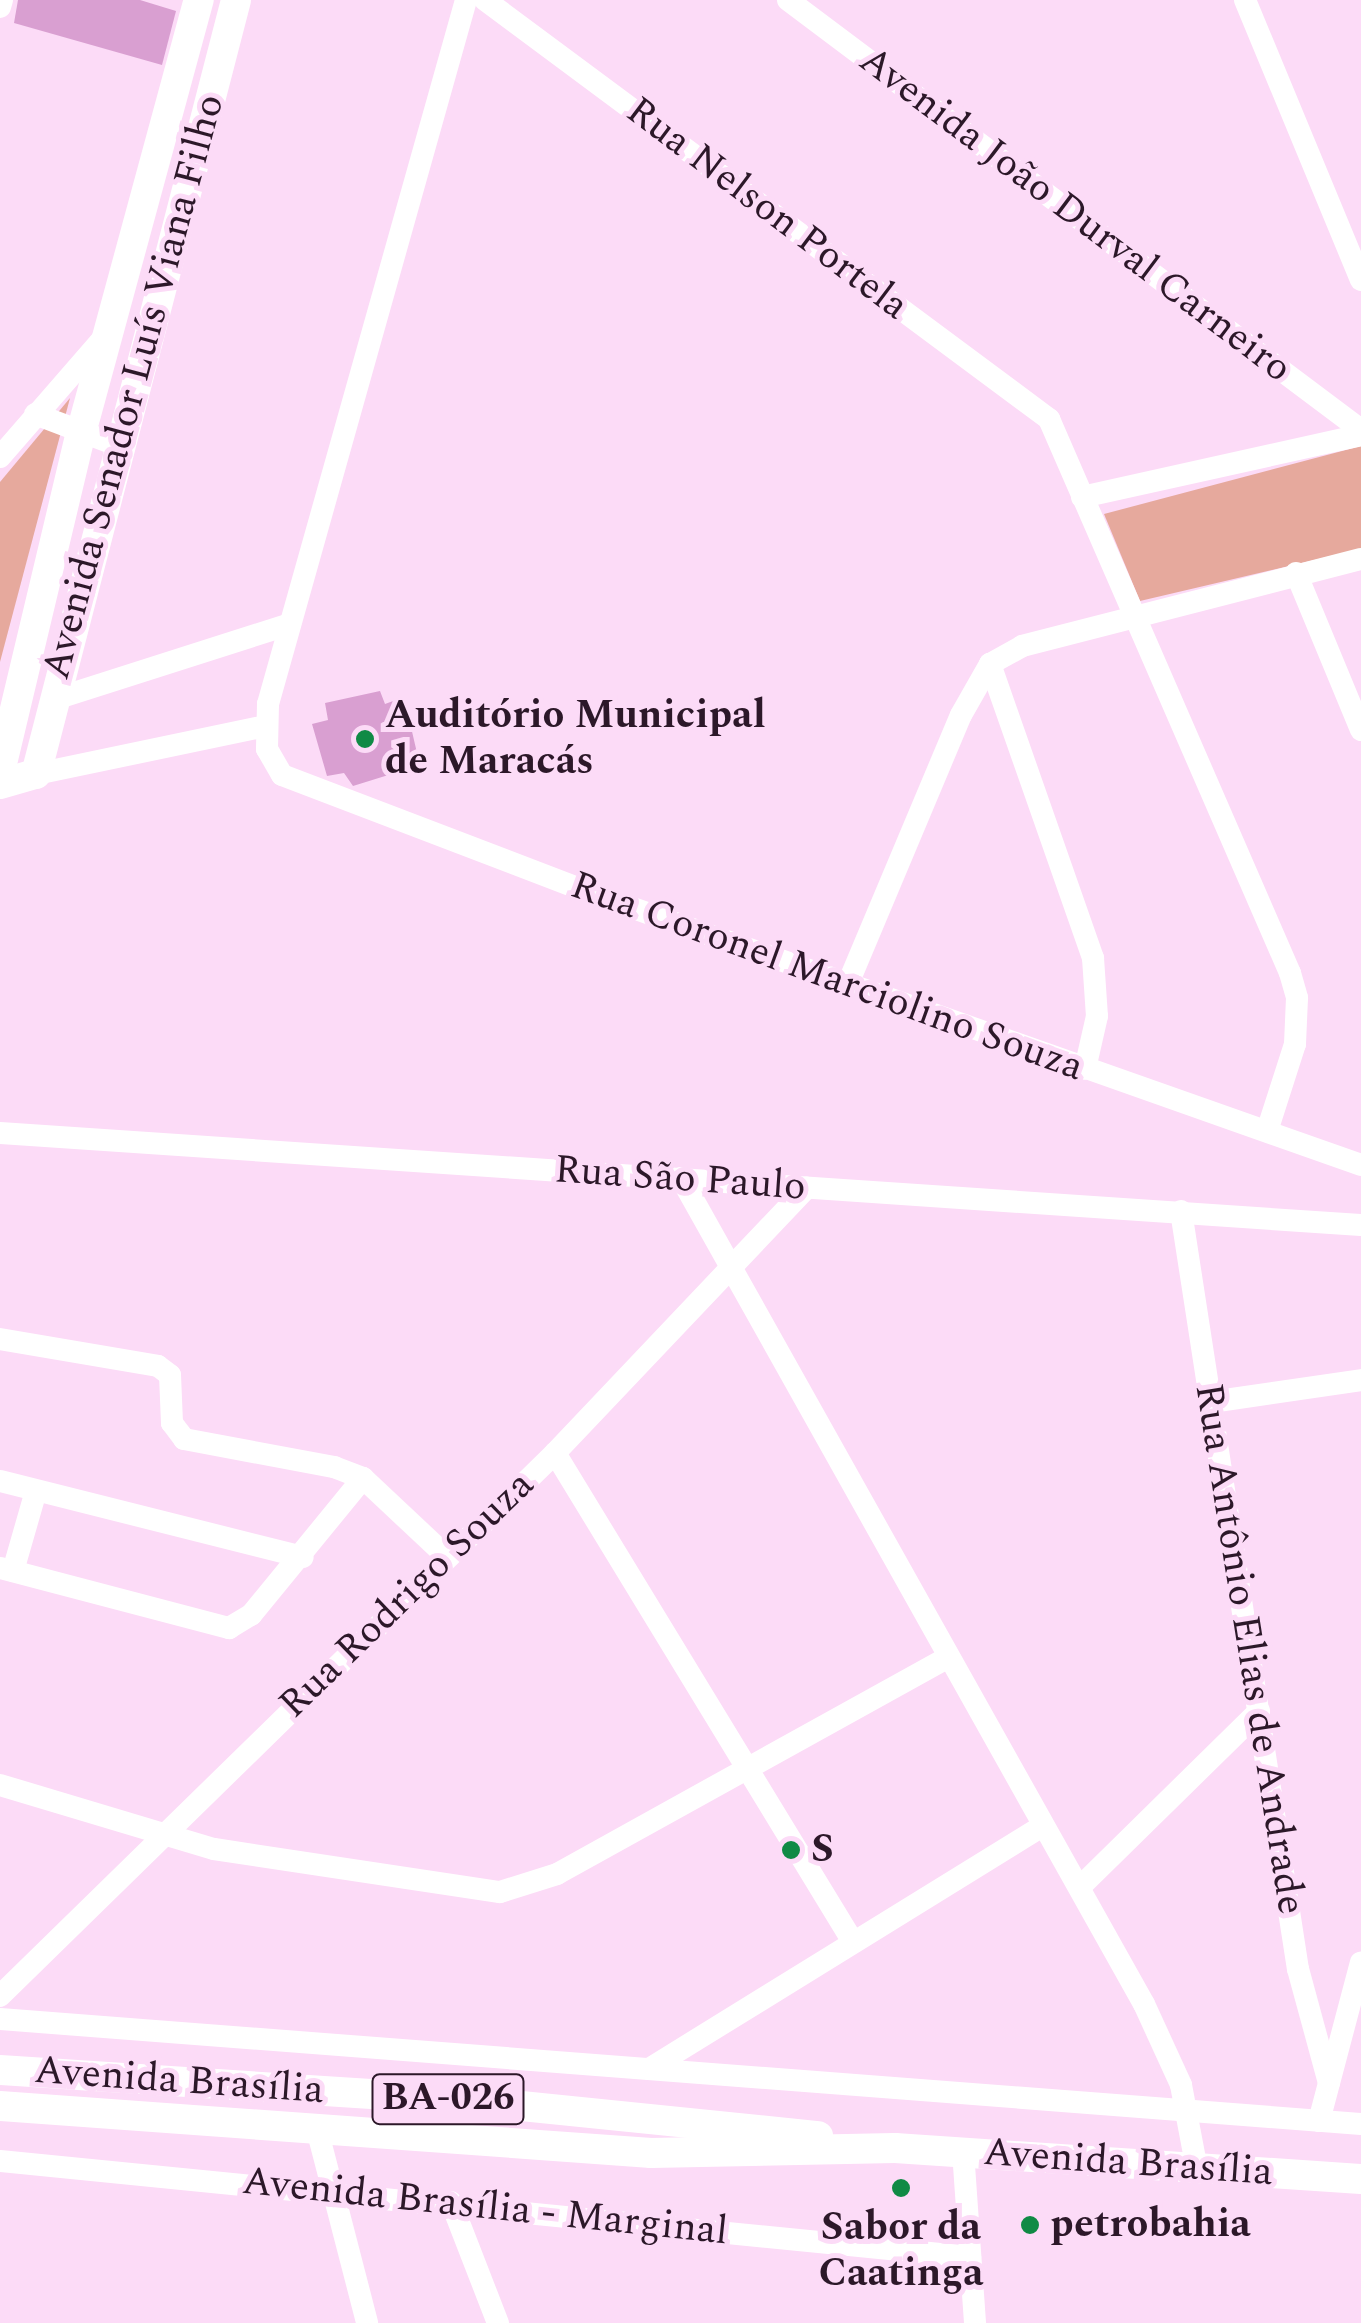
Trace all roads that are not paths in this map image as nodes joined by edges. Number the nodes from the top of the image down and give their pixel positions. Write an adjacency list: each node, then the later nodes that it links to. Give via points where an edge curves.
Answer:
1 (199, 0): 8 (main road, Avenida Senador Luís Viana Filho)
2 (236, 0): 12 (main road, Avenida Senador Luís Viana Filho)
3 (466, 0): 18 (street)
4 (485, 0): 14 (street, Rua Nelson Portela, via 1049,419)
5 (788, 0): 10 (street, Avenida João Durval Carneiro)
6 (1244, 0): 7 (street)
7 (1361, 280)
8 (108, 333): 9 (street); 11 (main road, Avenida Senador Luís Viana Filho)
9 (36, 414): 11 (street); 13 (street)
10 (1361, 432): 14 (street)
11 (81, 433): 12 (street); 21 (main road, Avenida Senador Luís Viana Filho)
12 (116, 444): 20 (main road, Avenida Senador Luís Viana Filho)
13 (0, 457)
14 (1082, 497): 17 (street)
15 (1361, 559): 16 (street)
16 (1296, 574): 17 (street); 23 (street)
17 (1131, 619): 19 (street, via 1022,646); 29 (street, via 1297,998 1295,1044)
18 (290, 624): 20 (street); 22 (street)
19 (990, 664): 27 (street, via 961,715); 28 (street, via 1093,958 1097,1016)
20 (52, 700): 21 (main road); 25 (main road, Avenida Senador Luís Viana Filho)
21 (7, 716): 24 (main road, Avenida Senador Luís Viana Filho)
22 (266, 726): 25 (street); 27 (street, Rua Coronel Marciolino Souza, via 274,763 294,782)
23 (1361, 730)
24 (0, 772)
25 (36, 774): 26 (main road)
26 (0, 784)
27 (848, 986): 28 (street, Rua Coronel Marciolino Souza)
28 (1085, 1070): 29 (street, Rua Coronel Marciolino Souza)
29 (1267, 1132): 31 (street, Rua Coronel Marciolino Souza)
30 (0, 1133): 32 (street, Rua São Paulo)
31 (1361, 1165)
32 (681, 1178): 33 (street, Rua São Paulo); 36 (street)
33 (807, 1187): 34 (street, Rua São Paulo); 36 (street, Rua Rodrigo Souza)
34 (1181, 1212): 35 (street, Rua São Paulo); 39 (street, Rua Antônio Elias de Andrade)
35 (1361, 1225)
36 (728, 1269): 40 (street, Rua Rodrigo Souza); 47 (street)
37 (0, 1339): 41 (street, via 158,1366 170,1376 172,1423 184,1440 334,1466)
38 (1361, 1380): 39 (street)
39 (1211, 1402): 48 (street, Rua Antônio Elias de Andrade)
40 (554, 1452): 45 (street, Rua Rodrigo Souza); 49 (street)
41 (363, 1478): 44 (street); 45 (street)
42 (0, 1481): 43 (street)
43 (36, 1491): 44 (street); 46 (street)
44 (303, 1556): 46 (street, via 251,1615 229,1628)
45 (446, 1556): 52 (street, Rua Rodrigo Souza)
46 (7, 1569)
47 (946, 1658): 49 (street); 51 (street)
48 (1259, 1711): 53 (street); 61 (street, Rua Antônio Elias de Andrade, via 1298,1968)
49 (748, 1764): 52 (street, via 557,1874 500,1892 364,1875); 54 (street)
50 (0, 1784): 52 (street)
51 (1042, 1827): 53 (street); 54 (street)
52 (158, 1836): 56 (street, Rua Rodrigo Souza)
53 (1080, 1887): 65 (street, via 1167,2053)
54 (853, 1942): 59 (street)
55 (1361, 1962): 61 (street)
56 (0, 1996)
57 (0, 2019): 58 (street)
58 (308, 2045): 59 (street); 62 (street)
59 (650, 2069): 65 (street)
60 (0, 2070): 62 (main road, Avenida Brasília / BA-026)
61 (1329, 2083): 66 (street)
62 (304, 2090): 63 (main road, Avenida Brasília / BA-026)
63 (453, 2100): 69 (main road); 70 (main road, Avenida Brasília / BA-026, via 756,2126)
64 (0, 2106): 68 (main road, Avenida Brasília / BA-026)
65 (1187, 2108): 66 (street); 73 (street)
66 (1319, 2121): 67 (street)
67 (1361, 2124)
68 (317, 2130): 69 (main road, Avenida Brasília / BA-026); 75 (street)
69 (453, 2139): 70 (main road, Avenida Brasília / BA-026, via 650,2153)
70 (895, 2148): 71 (main road, Avenida Brasília / BA-026)
71 (963, 2152): 73 (main road, Avenida Brasília / BA-026); 77 (street)
72 (0, 2161): 75 (street, Avenida Brasília - Marginal)
73 (1197, 2170): 74 (main road, Avenida Brasília / BA-026)
74 (1361, 2179)
75 (330, 2189): 76 (street, Avenida Brasília - Marginal); 78 (street)
76 (450, 2202): 77 (street, Avenida Brasília - Marginal); 79 (street)
77 (970, 2257): 80 (street)
78 (367, 2323)
79 (498, 2323)
80 (975, 2323)

